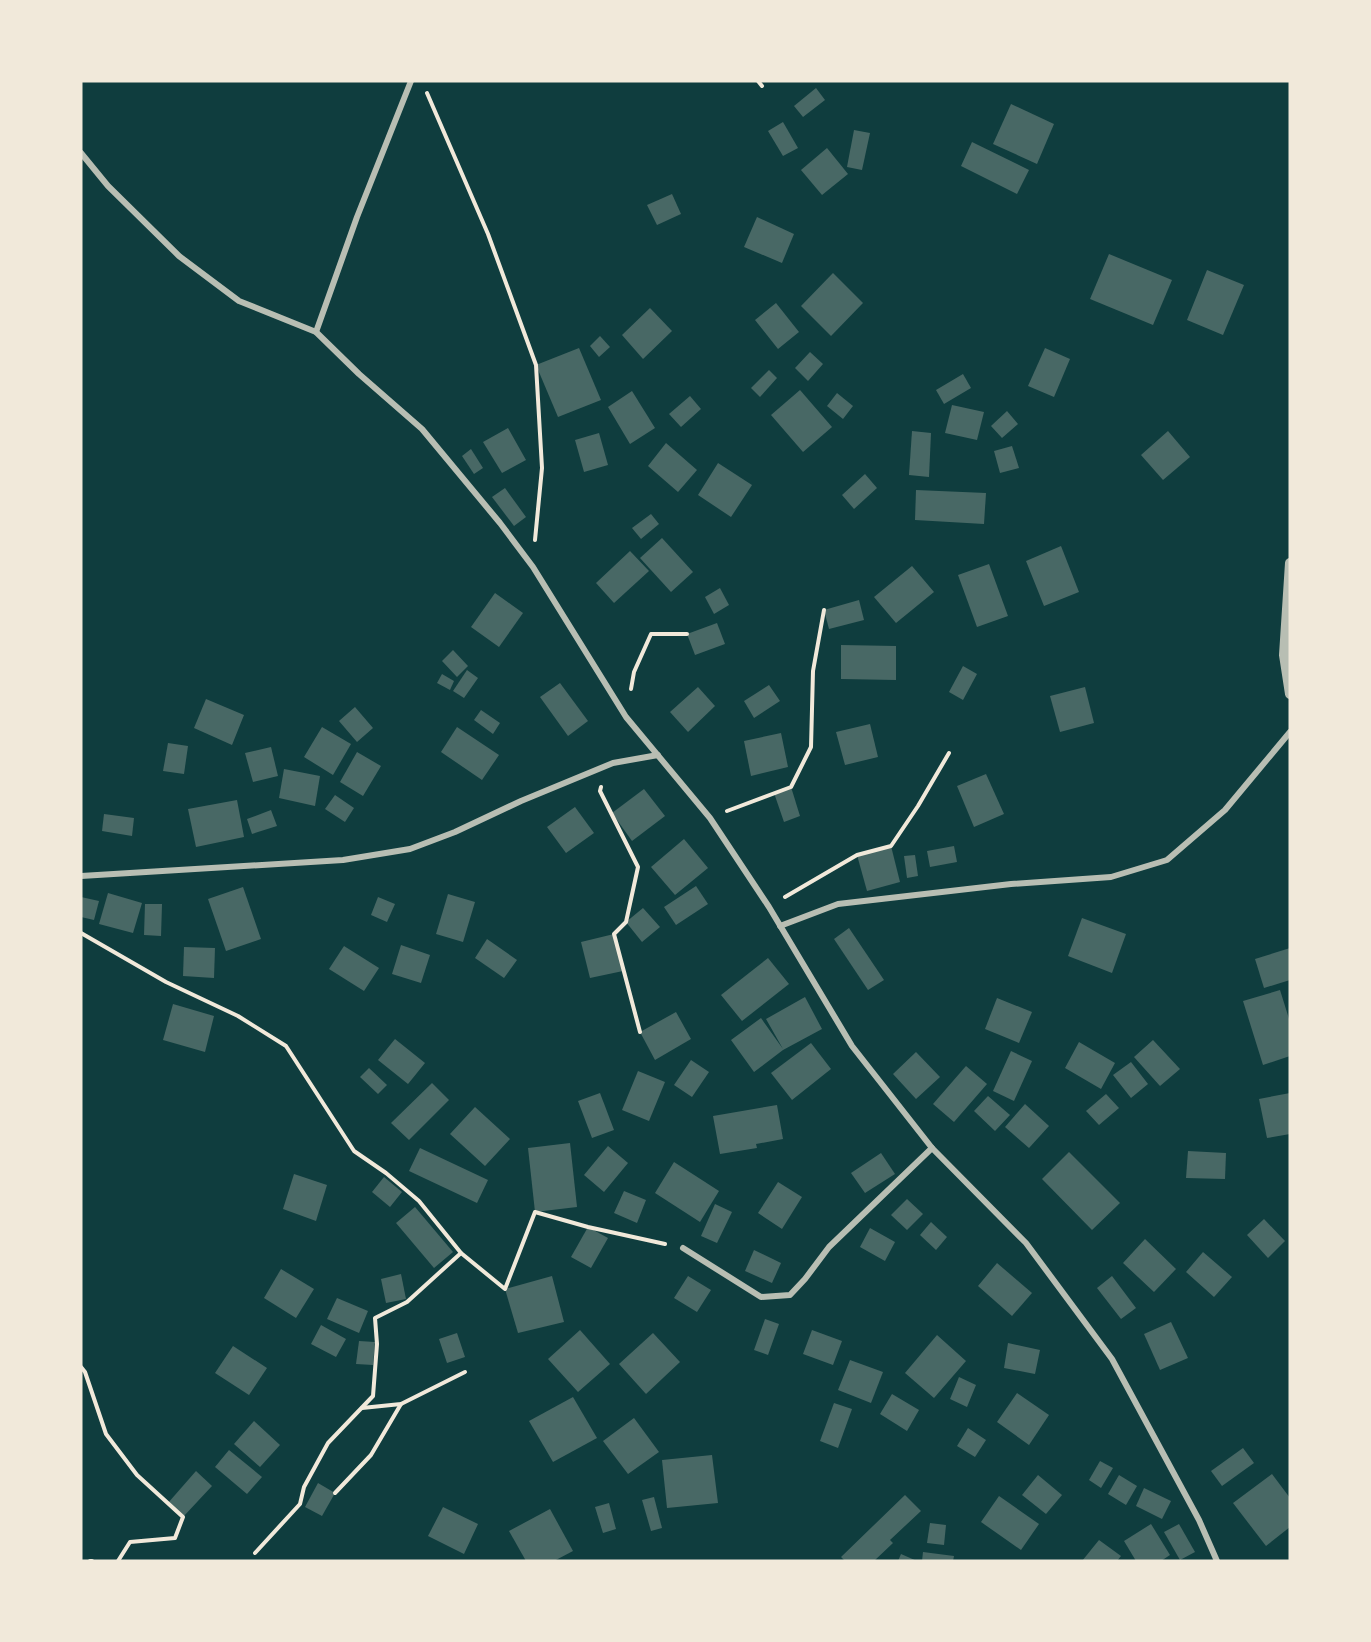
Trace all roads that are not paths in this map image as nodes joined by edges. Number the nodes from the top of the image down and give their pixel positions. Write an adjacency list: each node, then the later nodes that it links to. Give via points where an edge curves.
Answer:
1 (411, 81): 3 (street)
2 (81, 153): 3 (street, via 108,186 179,256 239,301)
3 (316, 332): 7 (street, via 422,429 500,523 533,567 627,717)
4 (1290, 563): 5 (street, via 1284,655)
5 (1290, 694)
6 (1290, 732): 9 (street, via 1225,810 1167,860 1111,877 838,904)
7 (658, 755): 8 (street, via 613,763 410,849 343,860); 9 (street, via 710,818)
8 (81, 876)
9 (780, 926): 10 (street, via 852,1046)
10 (932, 1148): 11 (street, via 829,1246 790,1295 761,1297); 12 (street, via 1026,1243 1112,1359)
11 (683, 1248)
12 (1217, 1561)

